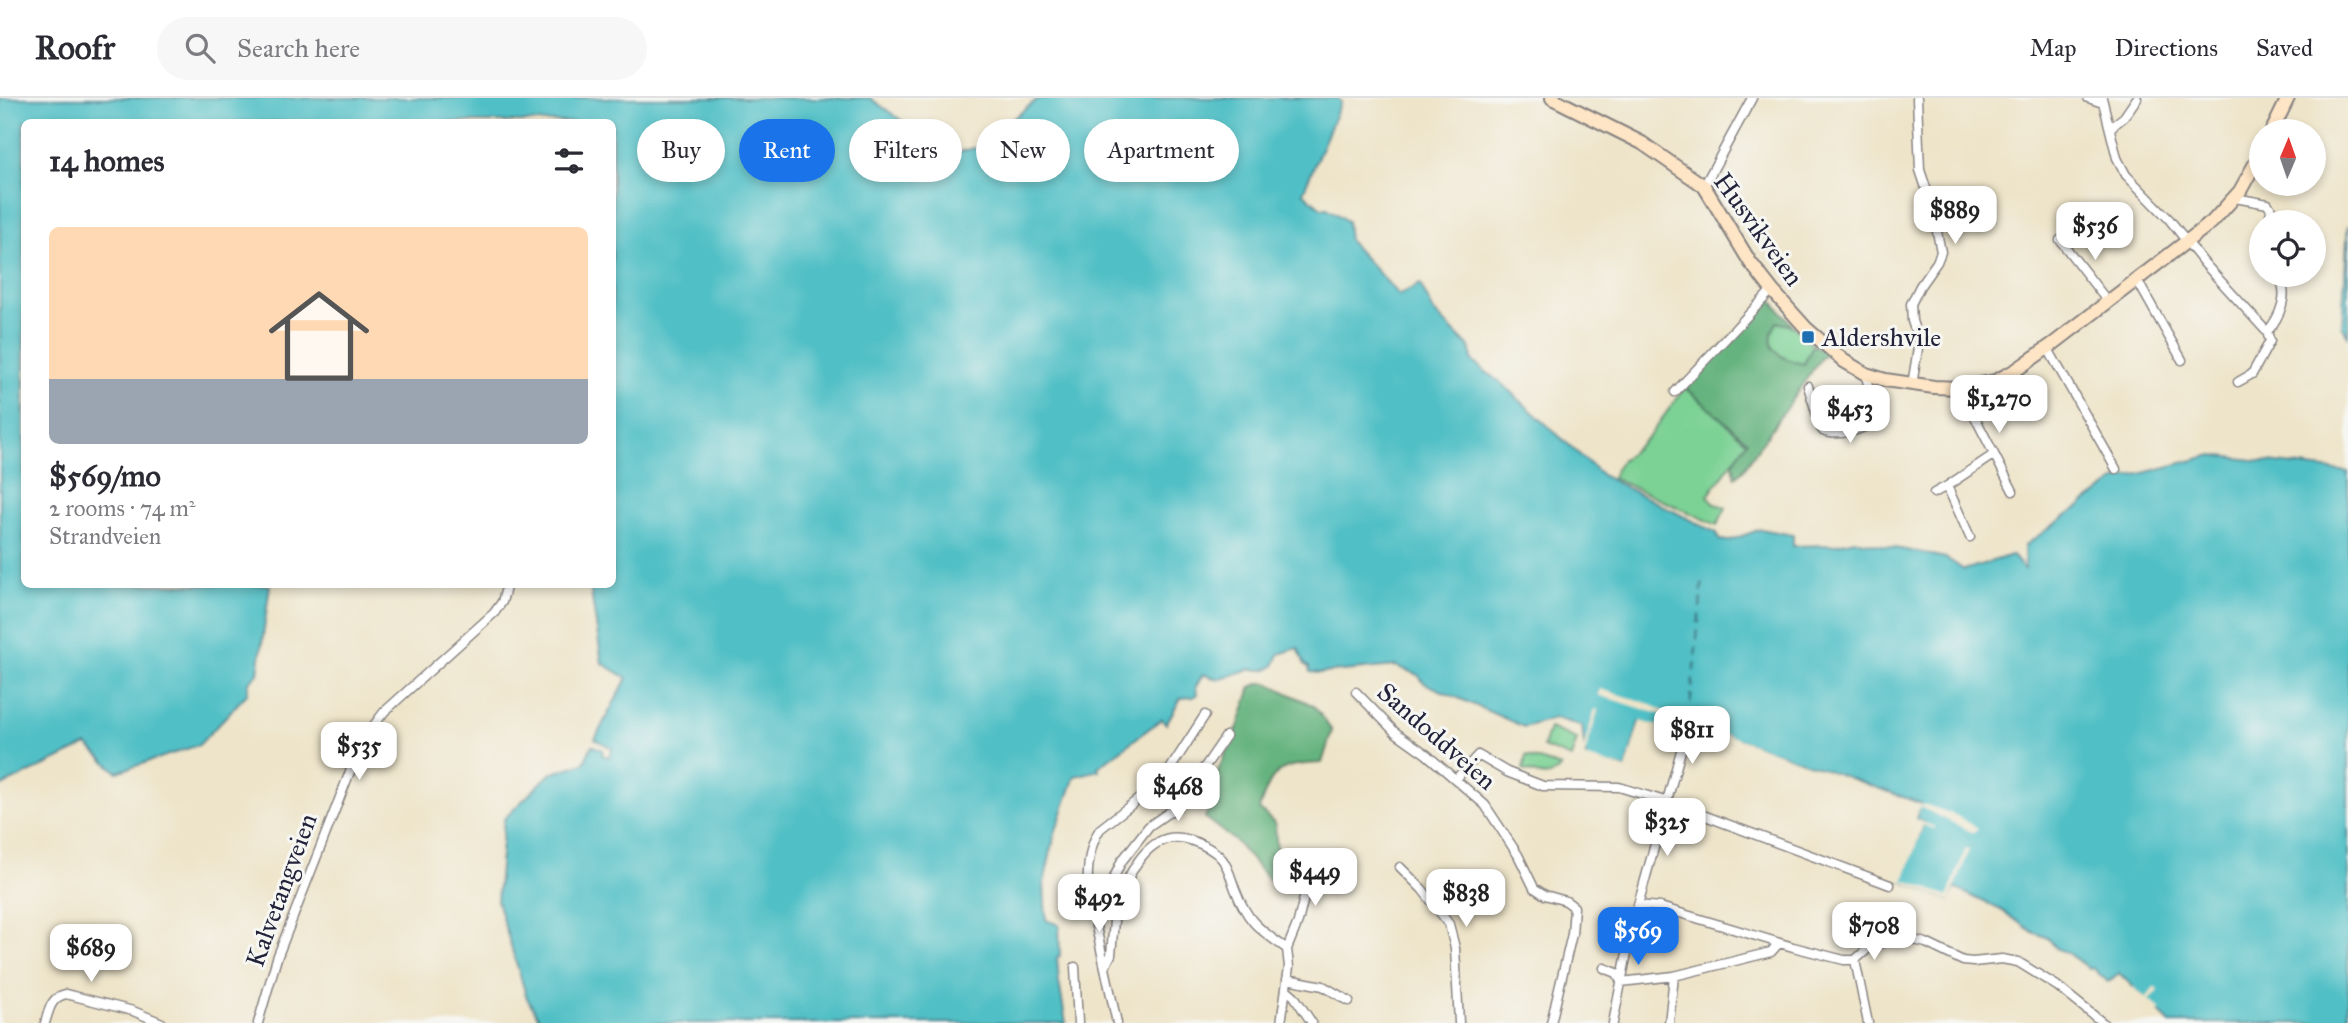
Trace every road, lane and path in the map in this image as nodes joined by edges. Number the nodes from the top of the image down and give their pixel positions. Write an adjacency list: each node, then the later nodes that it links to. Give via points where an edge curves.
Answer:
1 (1552, 98): 11 (main road, Husvikveien, via 1642,143)
2 (1752, 98): 11 (street)
3 (1917, 98): 25 (street, via 1920,170 1941,252 1911,304 1919,342)
4 (2088, 98): 7 (street)
5 (2137, 98): 9 (street)
6 (2288, 98): 8 (main road)
7 (2103, 101): 9 (street)
8 (2278, 119)
9 (2110, 128): 15 (street, via 2126,175)
10 (2249, 177): 12 (main road, Husvikveien)
11 (1704, 186): 18 (main road, Husvikveien)
12 (2235, 198): 13 (street, via 2268,204); 15 (main road, Husvikveien)
13 (2272, 210)
14 (2060, 240): 19 (street)
15 (2188, 240): 16 (main road, Husvikveien); 20 (street)
16 (2137, 280): 19 (main road, Husvikveien); 22 (street)
17 (2284, 287): 20 (street, via 2274,324)
18 (1772, 290): 23 (main road, Husvikveien, via 1831,351); 28 (street)
19 (2108, 302): 21 (main road, Husvikveien)
20 (2267, 332): 24 (street, via 2270,341 2252,374)
21 (2047, 348): 27 (main road, Husvikveien, via 1994,381); 30 (street)
22 (2182, 360)
23 (1866, 374): 25 (main road, Husvikveien); 26 (street, via 1874,420 1836,434 1821,428)
24 (2238, 382)
25 (1912, 385): 27 (main road, Husvikveien)
26 (1808, 386)
27 (1960, 388): 29 (street)
28 (1675, 392)
29 (1993, 455): 31 (street); 32 (street)
30 (2116, 469)
31 (1947, 486): 33 (street); 34 (street)
32 (2013, 491)
33 (1934, 493)
34 (1970, 537)
35 (506, 588): 60 (street, Kalvetangveien, via 494,614 384,712 362,741 281,946)
36 (1356, 692): 40 (street, Sandoddveien, via 1395,732)
37 (1205, 715): 50 (street, via 1163,780 1100,829 1094,841 1088,890)
38 (1689, 722): 41 (street)
39 (1226, 736): 46 (street, via 1178,806 1149,826 1121,862 1110,887)
40 (1456, 779): 41 (street, via 1478,755 1543,786 1619,788); 66 (street, Sandoddveien, via 1485,805 1534,888 1574,907)
41 (1668, 802): 44 (street); 45 (street)
42 (1314, 857): 48 (street)
43 (1400, 867): 65 (street, via 1449,925 1455,947)
44 (1890, 885)
45 (1638, 905): 47 (street, via 1660,907); 55 (street)
46 (1115, 909): 48 (street, via 1150,847 1182,837 1211,848 1222,859 1245,912 1258,929); 50 (street, via 1111,956)
47 (1779, 943): 49 (street); 53 (street, via 1772,953)
48 (1287, 949): 54 (street)
49 (1854, 960): 69 (street); 70 (street, via 1871,946 1902,937 1963,961 2018,962)
50 (1106, 965): 62 (street)
51 (1075, 967): 61 (street)
52 (1604, 968): 55 (street, via 1617,973)
53 (1674, 976): 55 (street); 68 (street)
54 (1287, 979): 56 (street); 57 (street, via 1329,988)
55 (1621, 982): 67 (street)
56 (1286, 989): 63 (street); 64 (street)
57 (1349, 1001)
58 (45, 1023): 59 (street, via 53,1001 65,994)
59 (162, 1023)
60 (258, 1023)
61 (1078, 1023)
62 (1117, 1023)
63 (1280, 1023)
64 (1312, 1023)
65 (1459, 1023)
66 (1551, 1023)
67 (1613, 1023)
68 (1669, 1023)
69 (1868, 1023)
70 (2103, 1023)

